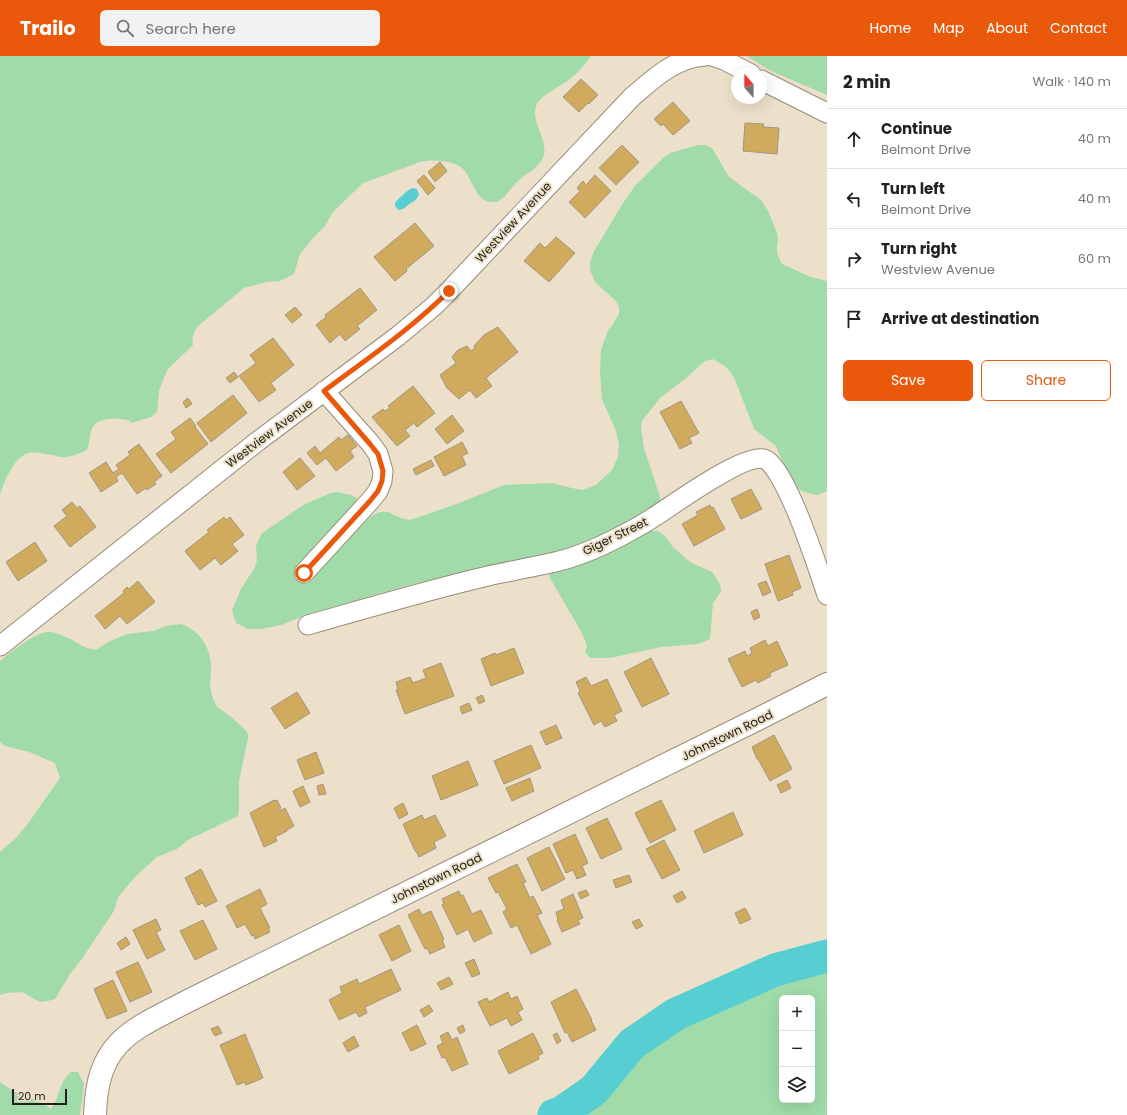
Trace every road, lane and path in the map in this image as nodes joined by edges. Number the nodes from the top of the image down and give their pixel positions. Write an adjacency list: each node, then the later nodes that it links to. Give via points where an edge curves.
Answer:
1 (705, 56): 6 (street, Westview Avenue, via 673,65 632,97 434,306)
2 (712, 56): 3 (street)
3 (739, 68)
4 (767, 83): 5 (street)
5 (827, 113)
6 (324, 391): 7 (street, via 378,454 383,471 382,481 370,501); 10 (street, Westview Avenue, via 189,494)
7 (304, 573)
8 (827, 594): 9 (street, Giger Street, via 779,473 764,459 754,459 694,490 619,537 568,558 488,576)
9 (308, 625)
10 (0, 646)
11 (827, 684): 12 (street, Johnstown Road, via 192,999 133,1031 119,1042 101,1071)
12 (95, 1115)

